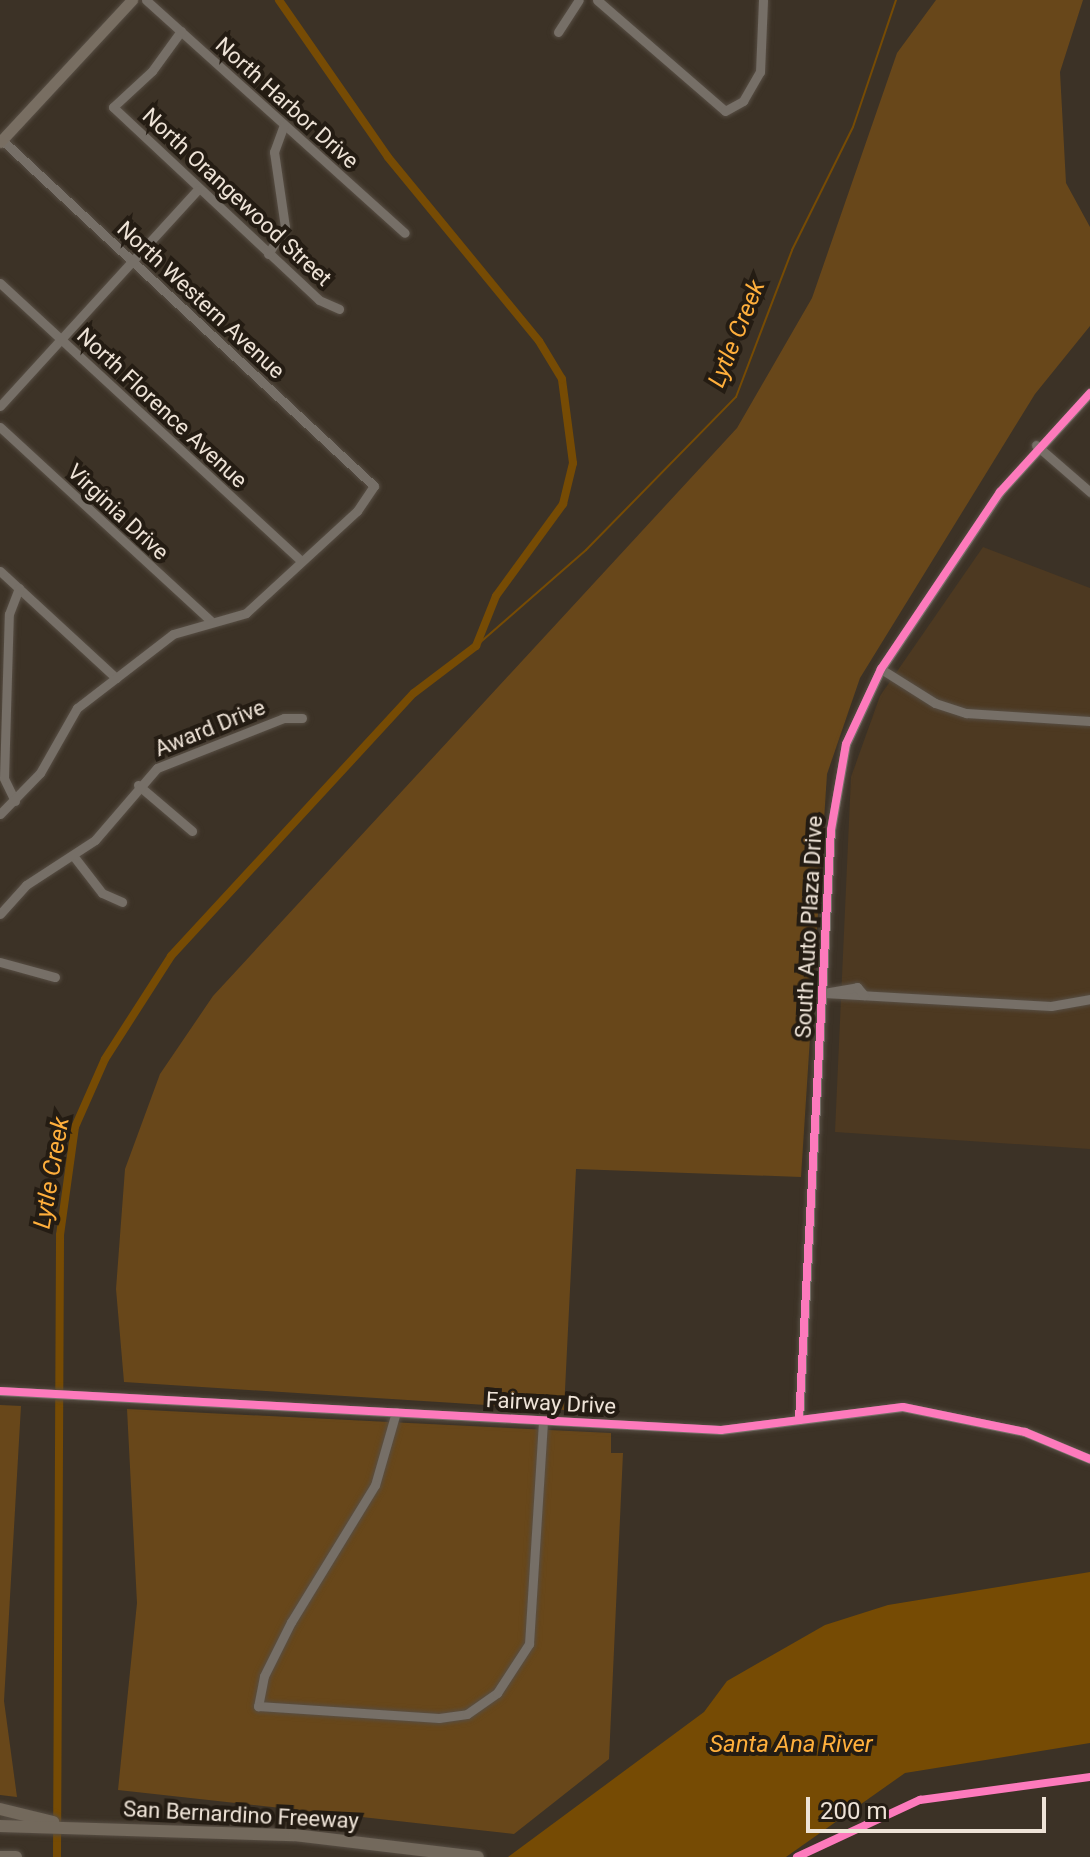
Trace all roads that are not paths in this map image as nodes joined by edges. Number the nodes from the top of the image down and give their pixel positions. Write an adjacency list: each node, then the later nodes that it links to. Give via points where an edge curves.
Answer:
1 (146, 0): 6 (street, North Harbor Drive)
2 (579, 0): 7 (street)
3 (597, 0): 4 (street, via 725,111 736,108 760,72)
4 (763, 0)
5 (129, 1): 9 (main road)
6 (181, 31): 8 (street, North Harbor Drive); 10 (street, North Orangewood Street, via 152,71 113,107)
7 (558, 32)
8 (284, 125): 11 (street, North Harbor Drive); 12 (street, via 274,152 285,227)
9 (1, 141): 13 (street, North Western Avenue)
10 (197, 190): 12 (street, North Orangewood Street); 13 (street)
11 (405, 233)
12 (268, 254): 15 (street, North Orangewood Street)
13 (134, 262): 16 (street); 22 (street, North Western Avenue, via 374,486 357,511)
14 (0, 283): 16 (street, North Florence Avenue)
15 (339, 309)
16 (61, 339): 18 (street); 22 (street, North Florence Avenue)
17 (1090, 393): 20 (street, South Auto Plaza Drive)
18 (0, 406)
19 (0, 427): 25 (street, Virginia Drive)
20 (1036, 445): 21 (street); 26 (street, South Auto Plaza Drive)
21 (1090, 492)
22 (299, 559): 25 (street, via 246,613)
23 (0, 571): 24 (street)
24 (19, 588): 27 (street); 31 (street, via 9,614 4,778)
25 (212, 622): 27 (street, via 173,634)
26 (881, 669): 29 (street, via 954,710); 39 (street, South Auto Plaza Drive, via 846,744 835,791)
27 (116, 678): 31 (street, via 70,715 40,773)
28 (302, 718): 30 (street, Award Drive, via 206,744)
29 (1090, 721)
30 (138, 785): 33 (street); 34 (street, Award Drive)
31 (15, 801): 32 (street)
32 (0, 814)
33 (192, 831)
34 (75, 858): 35 (street, via 102,893); 36 (street, Award Drive, via 26,885)
35 (122, 902)
36 (0, 914)
37 (0, 962): 38 (street)
38 (55, 977)
39 (824, 993): 40 (street, via 857,987 864,995 1051,1006); 44 (street, South Auto Plaza Drive)
40 (1090, 999)
41 (0, 1391): 42 (street, Fairway Drive)
42 (396, 1412): 43 (street, Fairway Drive); 43 (street, via 375,1485 291,1622 264,1676 258,1706 439,1718 467,1714 497,1693 529,1644)
43 (543, 1420): 44 (street, Fairway Drive, via 721,1430)
44 (799, 1420): 45 (street, Fairway Drive, via 870,1407 926,1410 1042,1437)
45 (1090, 1459)
46 (0, 1809): 48 (highway)
47 (0, 1826): 48 (highway, San Bernardino Freeway)
48 (72, 1827): 51 (highway, San Bernardino Freeway)
49 (0, 1857): 50 (highway)
50 (16, 1857)
51 (478, 1857)

